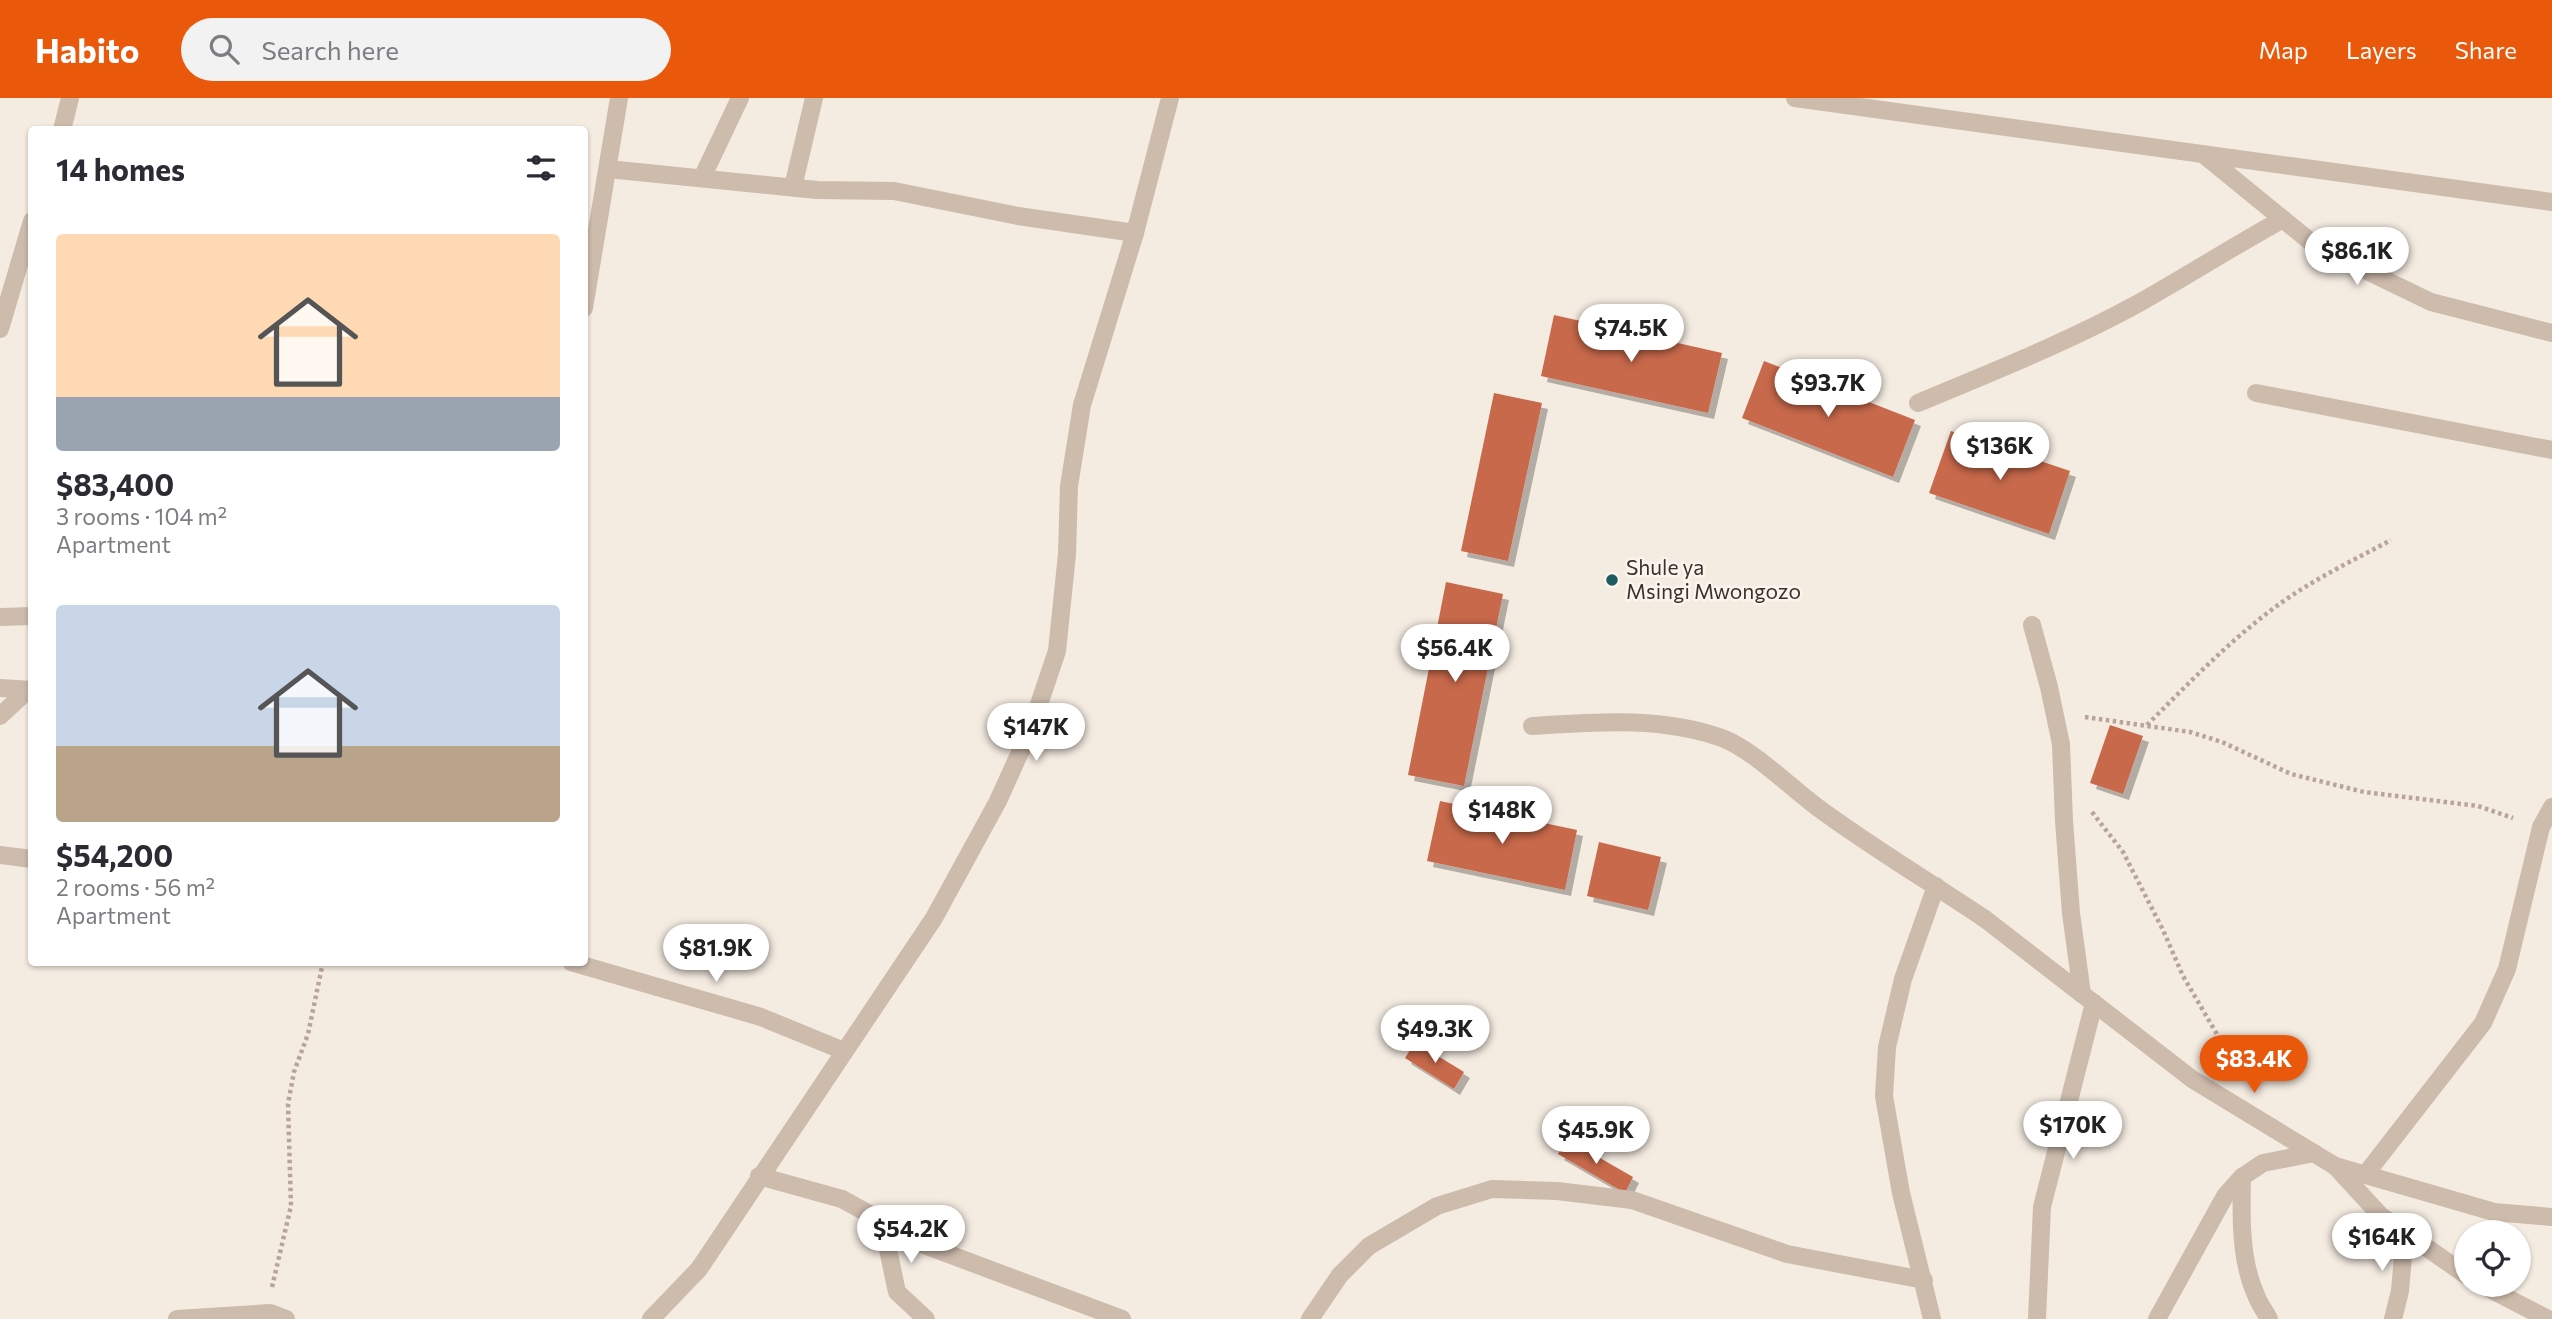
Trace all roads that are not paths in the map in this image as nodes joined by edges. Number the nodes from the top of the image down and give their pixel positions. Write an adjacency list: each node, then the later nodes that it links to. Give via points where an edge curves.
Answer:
1 (70, 98): 7 (street)
2 (619, 98): 9 (street)
3 (740, 98): 10 (street)
4 (814, 98): 11 (street)
5 (1170, 98): 14 (street)
6 (1795, 98): 8 (street)
7 (63, 126)
8 (2203, 154): 12 (street); 13 (street)
9 (608, 169): 10 (street); 16 (street)
10 (702, 178): 11 (street)
11 (793, 187): 14 (street, via 894,191)
12 (2552, 202)
13 (2283, 219): 18 (street, via 2318,247 2431,302); 20 (street, via 2138,303)
14 (1135, 233): 37 (street, via 1082,405 1069,486 1056,652 1031,728 998,801 934,918)
15 (28, 240): 17 (street)
16 (588, 285)
17 (0, 329)
18 (2552, 333)
19 (2256, 393): 21 (street)
20 (1918, 403)
21 (2552, 450)
22 (28, 616): 23 (street)
23 (0, 617)
24 (2032, 625): 36 (street, via 2061,744 2071,913)
25 (0, 688): 26 (street)
26 (28, 690)
27 (28, 691): 28 (street)
28 (0, 716)
29 (1532, 726): 34 (street, via 1616,720 1680,727 1724,738 1818,808)
30 (2552, 807): 31 (street)
31 (2546, 828): 40 (street, via 2507,969 2483,1023)
32 (0, 855): 33 (street)
33 (28, 858)
34 (1936, 886): 36 (street); 47 (street, via 1903,979 1887,1047 1884,1096 1901,1193)
35 (585, 966): 37 (street, via 761,1017)
36 (2088, 998): 38 (street, via 2192,1079); 56 (street, via 2042,1207)
37 (844, 1051): 41 (street)
38 (2314, 1153): 39 (street); 42 (street, via 2263,1163)
39 (2334, 1166): 40 (street); 45 (street, via 2381,1216)
40 (2365, 1175): 43 (street, via 2494,1212)
41 (759, 1177): 44 (street, via 842,1199); 51 (street, via 699,1269)
42 (2242, 1177): 57 (street, via 2225,1196); 58 (street, via 2246,1257 2255,1294)
43 (2552, 1217)
44 (882, 1221): 52 (street, via 897,1292); 53 (street, via 927,1246)
45 (2405, 1233): 46 (street); 59 (street)
46 (2454, 1268)
47 (1924, 1280): 54 (street, via 1787,1254 1632,1200 1492,1189 1437,1206 1369,1246 1340,1275); 55 (street)
48 (2505, 1297): 60 (street)
49 (278, 1316): 50 (street)
50 (177, 1319)
51 (651, 1319)
52 (926, 1319)
53 (1122, 1319)
54 (1310, 1319)
55 (1932, 1319)
56 (2037, 1319)
57 (2157, 1319)
58 (2270, 1319)
59 (2393, 1319)
60 (2548, 1319)

